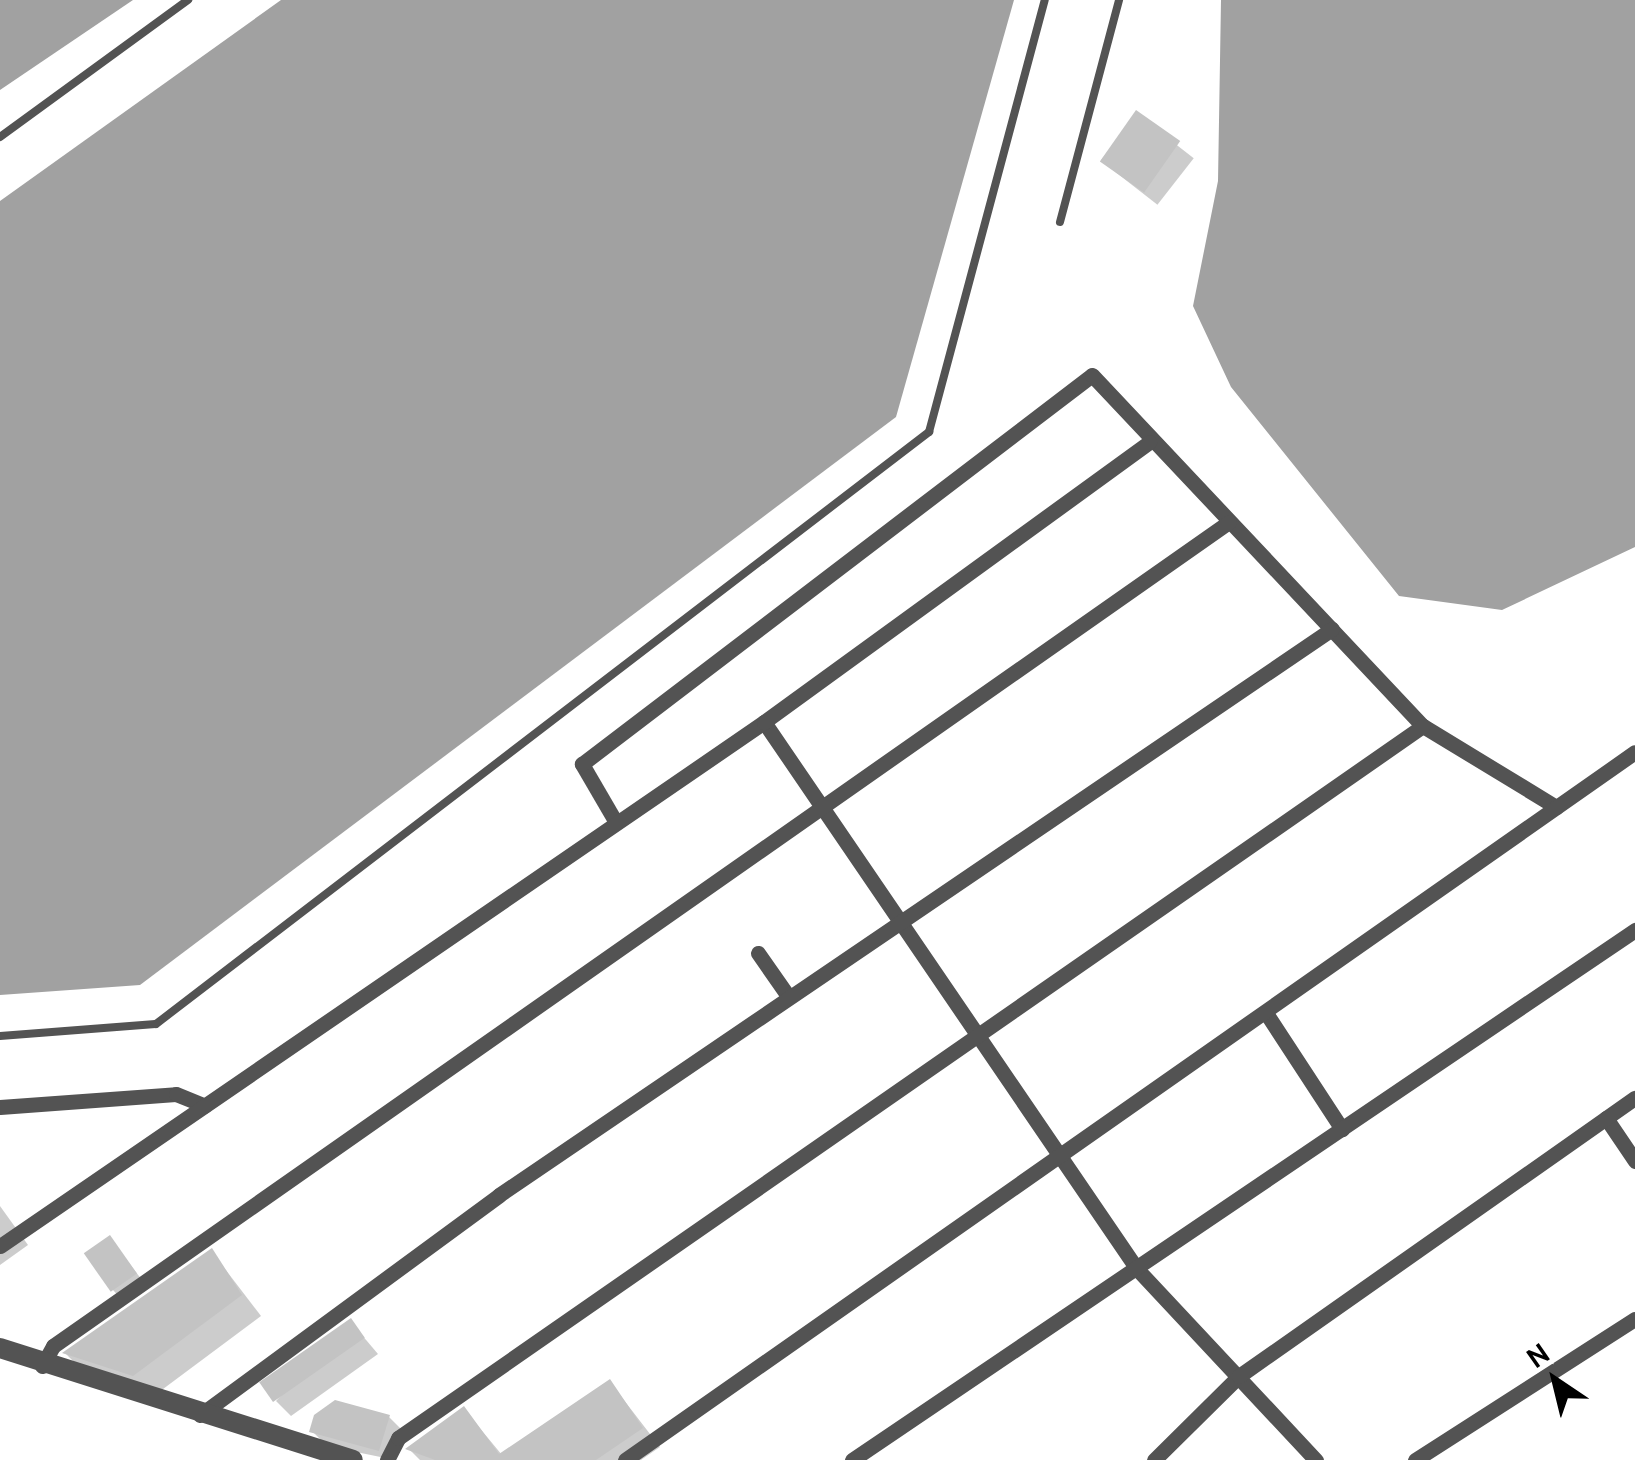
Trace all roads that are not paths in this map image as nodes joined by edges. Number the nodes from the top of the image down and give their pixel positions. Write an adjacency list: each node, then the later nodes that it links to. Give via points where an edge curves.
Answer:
1 (188, 0): 4 (lane)
2 (1045, 0): 20 (lane, via 929,432 156,1024)
3 (1120, 0): 5 (lane)
4 (0, 137)
5 (1060, 222)
6 (1150, 442): 7 (street); 9 (street); 14 (street, via 1100,379 1082,377 582,764)
7 (1229, 522): 8 (street); 13 (street)
8 (1332, 628): 10 (street); 15 (street)
9 (764, 722): 13 (street); 14 (street)
10 (1422, 726): 12 (street); 21 (street)
11 (1635, 752): 12 (street)
12 (1556, 807): 19 (street)
13 (821, 812): 15 (street); 33 (street, via 53,1346)
14 (614, 819): 23 (street)
15 (900, 920): 18 (street); 21 (street)
16 (1635, 930): 26 (street)
17 (758, 953): 18 (street)
18 (788, 996): 35 (street)
19 (1266, 1013): 26 (street); 27 (street)
20 (0, 1036)
21 (980, 1039): 27 (street); 37 (street, via 398,1438)
22 (1635, 1098): 25 (street)
23 (204, 1106): 24 (street, via 176,1094); 29 (street)
24 (0, 1107)
25 (1606, 1118): 28 (street); 34 (street)
26 (1342, 1129): 30 (street)
27 (1062, 1158): 30 (street); 38 (street)
28 (1635, 1161)
29 (0, 1246)
30 (1137, 1270): 34 (street); 39 (street)
31 (1635, 1319): 42 (street)
32 (0, 1348): 33 (street)
33 (42, 1366): 35 (street)
34 (1239, 1376): 40 (street); 41 (street)
35 (200, 1414): 36 (street)
36 (353, 1460)
37 (388, 1460)
38 (625, 1460)
39 (852, 1460)
40 (1154, 1460)
41 (1316, 1460)
42 (1415, 1460)

